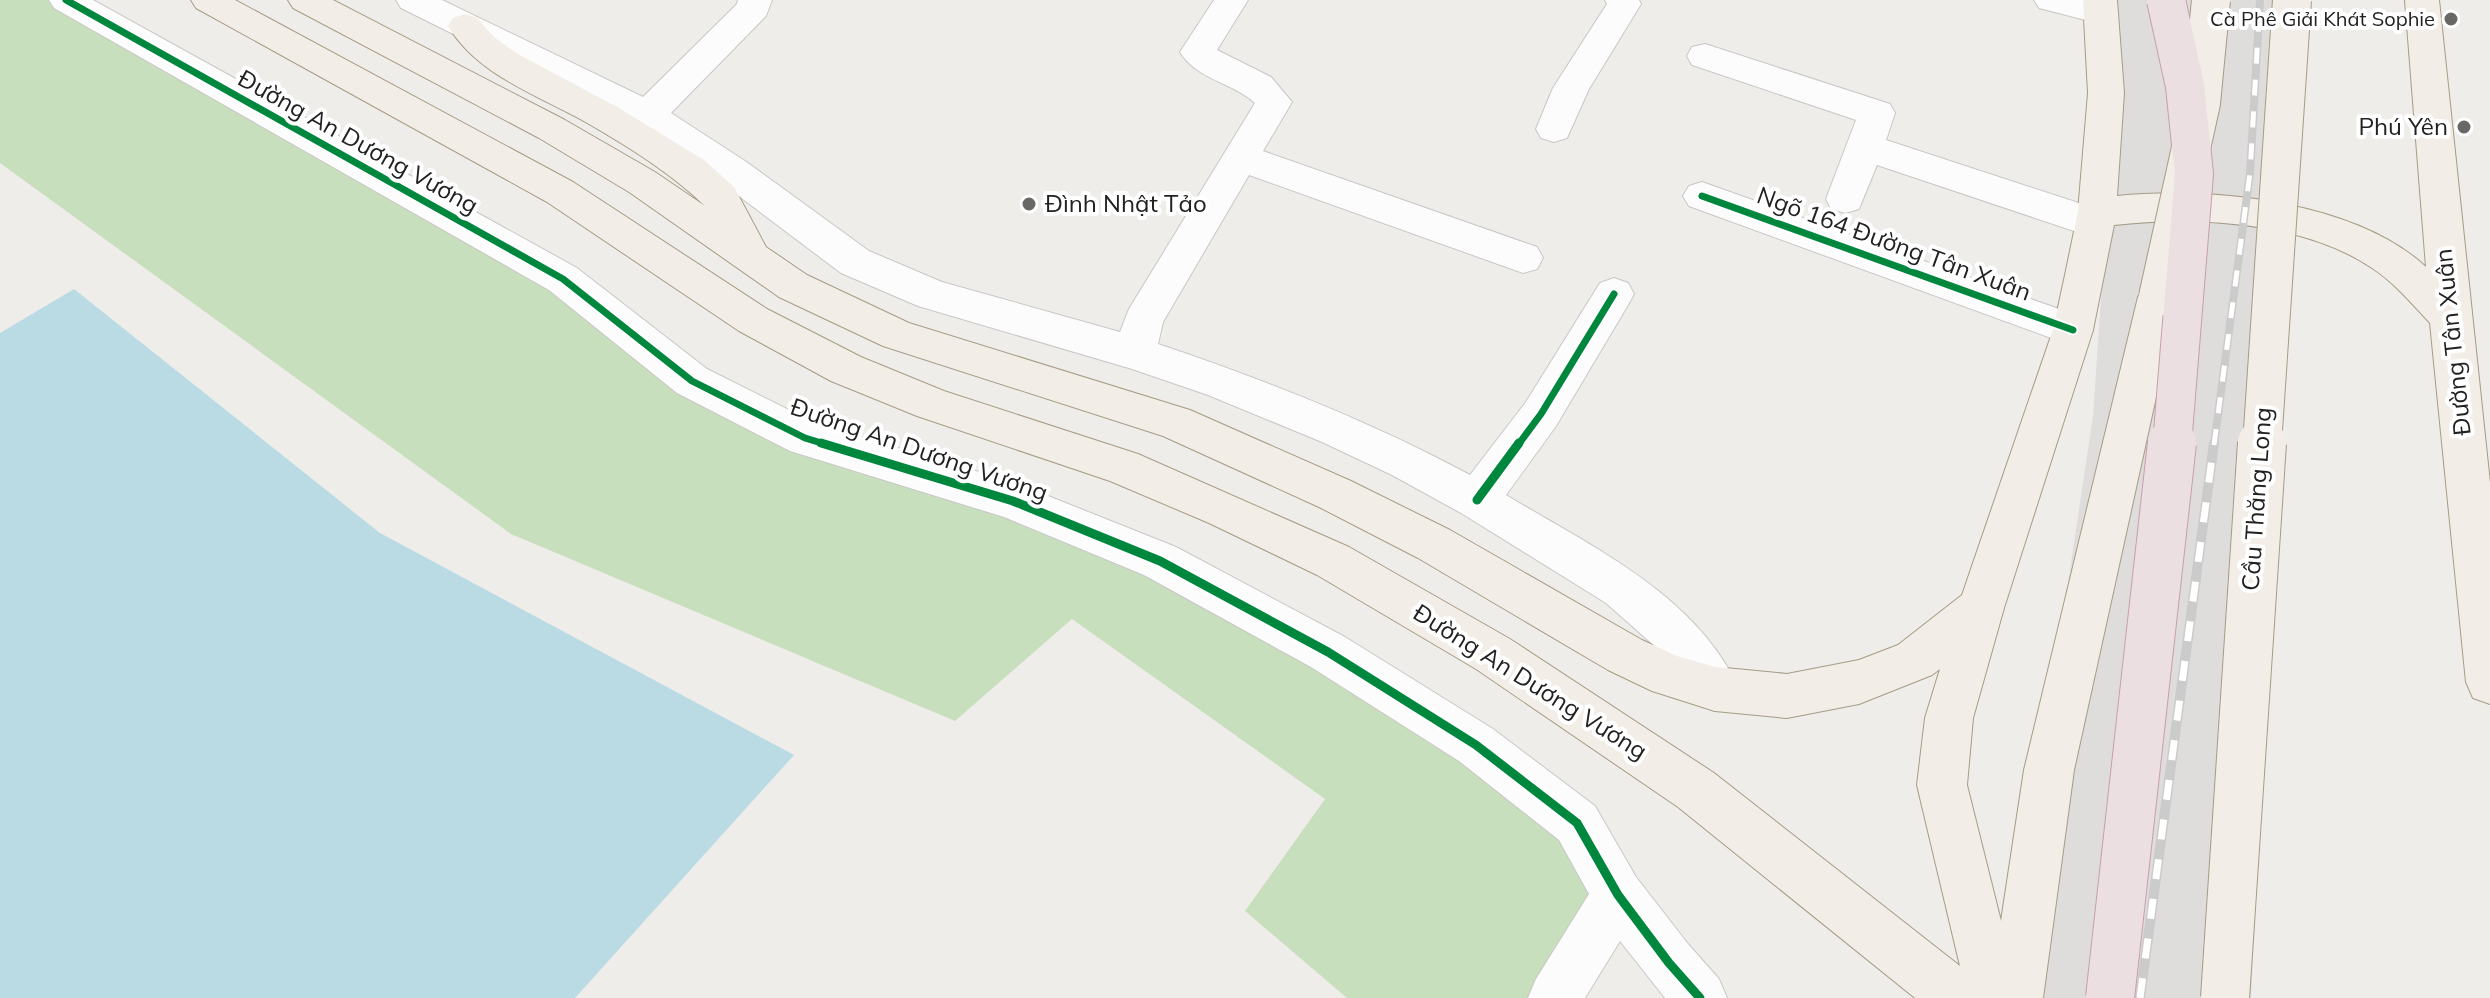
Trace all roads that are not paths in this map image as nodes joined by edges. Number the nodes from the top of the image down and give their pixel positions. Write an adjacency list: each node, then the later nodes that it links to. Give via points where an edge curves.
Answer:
1 (66, 0): 33 (street, Đường An Dương Vương, via 563,279 692,381 805,438 1013,501 1160,561 1328,652 1476,745 1577,823)
2 (208, 0): 36 (main road, Đường An Dương Vương, via 560,192 753,320 846,369 932,404 1123,467 1333,561 1493,654 1696,790)
3 (305, 0): 23 (main road, via 552,129)
4 (413, 0): 14 (street)
5 (755, 0): 16 (street, via 754,8)
6 (1231, 0): 19 (street, via 1198,52 1208,64 1266,88 1274,102)
7 (1622, 0): 17 (street, via 1571,88)
8 (2051, 0): 13 (street)
9 (2166, 0): 39 (highway, bridge, via 2185,86 2192,159 2190,246)
10 (2211, 0): 38 (main road, bridge, via 2201,103 2049,770)
11 (2292, 0): 40 (main road, Cầu Thăng Long, bridge)
12 (2422, 0): 26 (main road, Đường Tân Xuân)
13 (2101, 6): 22 (main road, via 2106,93)
14 (465, 26): 16 (street); 23 (main road, via 503,62 691,170 720,197)
15 (1705, 56): 18 (street, via 1877,113)
16 (647, 115): 28 (street, via 855,262 932,295)
17 (1554, 129)
18 (1865, 147): 21 (street); 22 (street)
19 (1241, 158): 24 (street); 28 (street, via 1143,320)
20 (1702, 196): 27 (street, Ngõ 164 Đường Tân Xuân)
21 (1845, 199)
22 (2096, 217): 26 (main road, via 2180,204 2280,217 2379,252); 27 (main road)
23 (753, 256): 32 (main road, via 793,286 897,335 1175,422 1335,494 1434,544 1625,655 1669,676)
24 (1523, 258)
25 (1614, 294): 29 (street, via 1541,414)
26 (2450, 318): 31 (main road, Đường Tân Xuân)
27 (2073, 330): 30 (main road)
28 (1135, 353): 29 (street, via 1337,429)
29 (1477, 500): 32 (street, via 1587,566 1651,613 1674,634)
30 (1981, 608): 32 (main road, via 1915,660 1859,682 1787,696); 37 (main road, via 1949,718 1942,785)
31 (2490, 682)
32 (1715, 689)
33 (1618, 895): 34 (street); 35 (street, Đường An Dương Vương)
34 (1555, 998)
35 (1700, 998)
36 (1957, 998)
37 (1994, 998)
38 (2016, 998)
39 (2110, 998)
40 (2225, 998)

